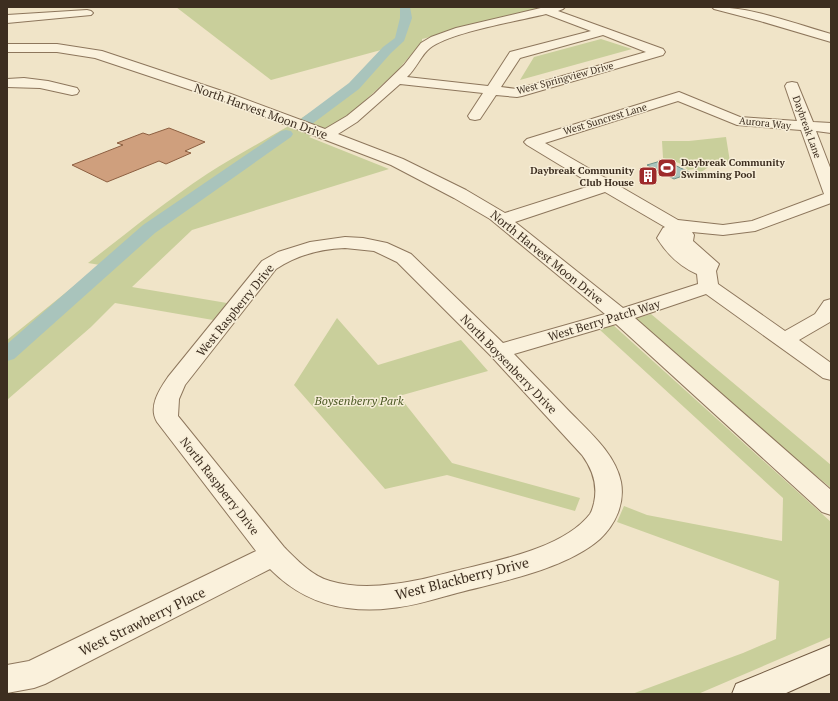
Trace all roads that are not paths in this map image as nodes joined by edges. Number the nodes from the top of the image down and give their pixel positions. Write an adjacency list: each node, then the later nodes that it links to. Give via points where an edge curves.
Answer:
1 (718, 7): 6 (street)
2 (554, 9): 5 (street); 8 (street, via 442,36 425,46)
3 (86, 14): 4 (street)
4 (7, 19)
5 (604, 31): 11 (street, via 515,55); 11 (street, West Springview Drive, via 659,52 517,93)
6 (831, 38)
7 (7, 48): 17 (street, North Harvest Moon Drive, via 57,48 98,54 226,97)
8 (398, 80): 11 (street, West Springview Drive); 17 (street, via 360,113)
9 (7, 83): 12 (street, via 44,84)
10 (792, 86): 15 (street, Daybreak Lane)
11 (492, 90): 14 (street)
12 (72, 91)
13 (679, 96): 15 (street, Aurora Way, via 737,121); 18 (street, West Suncrest Lane, via 532,142)
14 (475, 116)
15 (807, 127): 16 (street, Aurora Way); 19 (street, Daybreak Lane)
16 (831, 128)
17 (326, 135): 21 (street, North Harvest Moon Drive, via 397,162 460,194)
18 (607, 186): 21 (street); 22 (street)
19 (831, 192)
20 (831, 197): 22 (street, via 808,208 755,226 723,230)
21 (502, 220): 26 (street, North Harvest Moon Drive)
22 (675, 227): 24 (street, via 685,235 684,241 688,247 709,264)
23 (363, 244): 28 (street, North Boysenberry Drive, via 390,250 404,258); 30 (street, West Raspberry Drive, via 336,242 306,247 284,255 269,265 170,390 164,408)
24 (707, 279): 26 (street, West Berry Patch Way); 27 (street)
25 (831, 305): 27 (street, via 823,318)
26 (620, 316): 28 (street, West Berry Patch Way); 31 (street, North Harvest Moon Drive)
27 (784, 340): 29 (street)
28 (499, 351): 32 (street, North Boysenberry Drive, via 598,457 610,490)
29 (831, 373)
30 (166, 418): 33 (street, North Raspberry Drive)
31 (831, 505)
32 (603, 518): 33 (street, West Blackberry Drive, via 590,532 571,544 535,559 408,594 382,597 356,598 332,594 313,587 290,572)
33 (274, 555): 35 (street, West Strawberry Place, via 34,674)
34 (831, 658): 36 (street)
35 (7, 679)
36 (748, 694)

